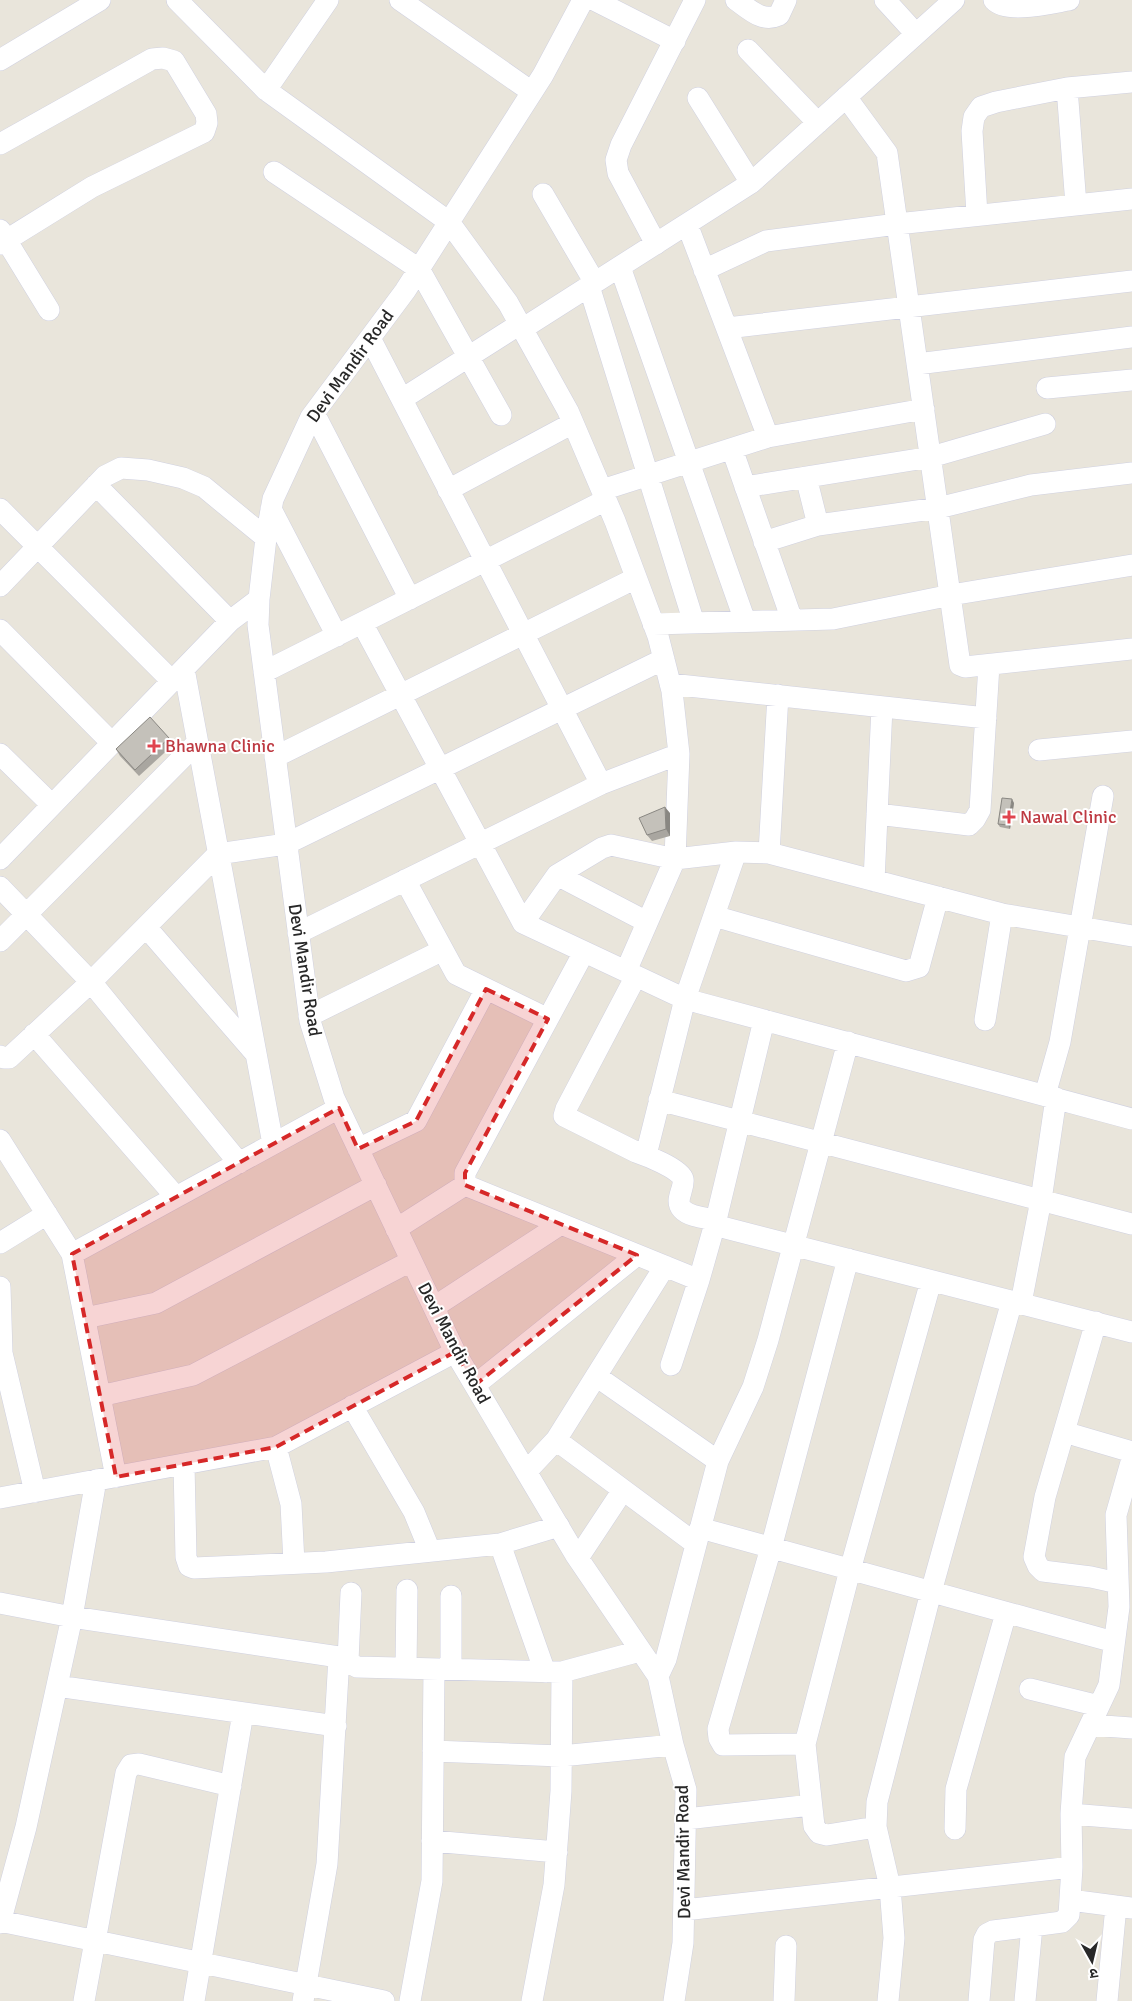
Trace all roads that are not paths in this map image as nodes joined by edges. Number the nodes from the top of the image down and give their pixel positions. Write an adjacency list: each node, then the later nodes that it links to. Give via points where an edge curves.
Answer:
1 (177, 0): 21 (street)
2 (328, 0): 21 (street)
3 (400, 0): 22 (street)
4 (583, 0): 22 (street, Devi Mandir Road)
5 (594, 0): 16 (street)
6 (695, 0): 16 (street)
7 (736, 0): 8 (street, via 766,18 778,15)
8 (786, 0)
9 (885, 0): 15 (street)
10 (954, 0): 15 (street)
11 (994, 0): 14 (street, via 1008,7)
12 (1069, 0): 14 (street)
13 (95, 1): 18 (street)
14 (1048, 2)
15 (916, 34): 23 (street)
16 (675, 41): 37 (street, via 616,160 618,173)
17 (748, 50): 25 (street)
18 (0, 60)
19 (1132, 82): 20 (street)
20 (1068, 88): 31 (street); 32 (street, via 981,107 974,117 972,131)
21 (266, 90): 33 (street)
22 (532, 92): 33 (street, Devi Mandir Road)
23 (846, 97): 25 (street); 35 (street, via 887,153)
24 (698, 98): 28 (street)
25 (818, 123): 28 (street)
26 (0, 144): 36 (street, via 152,59 174,61 206,114 204,132 92,187)
27 (274, 172): 39 (street)
28 (751, 183): 34 (street)
29 (543, 194): 42 (street)
30 (1132, 199): 31 (street)
31 (1076, 205): 32 (street)
32 (977, 215): 35 (street)
33 (449, 222): 39 (street, Devi Mandir Road); 45 (street)
34 (687, 224): 37 (street); 40 (street)
35 (897, 224): 40 (street, via 766,242); 43 (street)
36 (2, 238): 44 (street)
37 (656, 244): 38 (street)
38 (620, 267): 42 (street); 62 (street)
39 (419, 269): 48 (street, Devi Mandir Road); 49 (street)
40 (704, 270): 46 (street)
41 (1132, 281): 43 (street)
42 (592, 284): 45 (street); 64 (street)
43 (909, 306): 46 (street); 50 (street)
44 (49, 310)
45 (521, 326): 49 (street); 57 (street)
46 (726, 328): 59 (street)
47 (1132, 337): 50 (street)
48 (370, 338): 53 (street); 55 (street, Devi Mandir Road)
49 (469, 357): 53 (street); 56 (street)
50 (917, 364): 54 (street)
51 (1132, 380): 52 (street)
52 (1047, 388)
53 (402, 399): 68 (street)
54 (924, 409): 59 (street); 61 (street)
55 (314, 413): 72 (street, Devi Mandir Road); 83 (street)
56 (501, 415)
57 (573, 423): 68 (street); 69 (street)
58 (1045, 424): 61 (street)
59 (768, 437): 60 (street)
60 (732, 448): 62 (street); 67 (street)
61 (931, 457): 65 (street); 70 (street)
62 (689, 462): 64 (street); 86 (street)
63 (1132, 472): 70 (street, via 1031,485)
64 (648, 475): 69 (street); 88 (street)
65 (806, 477): 67 (street); 73 (street)
66 (96, 485): 74 (street, via 121,468 183,478 204,487); 76 (street); 85 (street)
67 (745, 487): 75 (street)
68 (448, 490): 77 (street)
69 (604, 495): 77 (street); 79 (street)
70 (938, 508): 73 (street); 81 (street)
71 (0, 509): 76 (street)
72 (271, 509): 74 (street, Devi Mandir Road); 92 (street)
73 (818, 526): 75 (street)
74 (266, 538): 82 (street, Devi Mandir Road)
75 (764, 542): 84 (street)
76 (38, 547): 80 (street); 97 (street)
77 (485, 561): 83 (street); 91 (street)
78 (1132, 565): 81 (street)
79 (636, 578): 89 (street); 91 (street)
80 (0, 586)
81 (951, 595): 84 (street, via 833,619); 95 (street, via 960,665)
82 (259, 599): 85 (street); 96 (street, Devi Mandir Road, via 258,624)
83 (410, 599): 87 (street)
84 (792, 620): 86 (street)
85 (230, 621): 97 (street)
86 (746, 621): 88 (street)
87 (362, 623): 92 (street); 99 (street)
88 (694, 623): 89 (street)
89 (653, 624): 94 (street)
90 (0, 630): 105 (street)
91 (523, 634): 99 (street); 102 (street)
92 (336, 636): 96 (street)
93 (1132, 650): 95 (street)
94 (664, 659): 98 (street); 102 (street)
95 (989, 665): 103 (street)
96 (264, 672): 110 (street, Devi Mandir Road)
97 (178, 675): 105 (street); 106 (street)
98 (670, 684): 100 (street); 109 (street)
99 (400, 695): 110 (street); 111 (street)
100 (778, 696): 101 (street); 119 (street)
101 (882, 707): 103 (street); 115 (street)
102 (562, 708): 111 (street); 112 (street)
103 (986, 718): 115 (street, via 980,810 976,819 969,825)
104 (1132, 741): 107 (street)
105 (112, 743): 114 (street)
106 (197, 743): 120 (street); 128 (street)
107 (1039, 750)
108 (0, 754): 114 (street)
109 (679, 754): 112 (street); 122 (street)
110 (275, 757): 116 (street, Devi Mandir Road)
111 (440, 768): 116 (street); 117 (street)
112 (601, 784): 117 (street)
113 (1103, 796): 134 (street)
114 (52, 805): 121 (street)
115 (877, 814): 125 (street)
116 (286, 844): 120 (street); 135 (street, Devi Mandir Road)
117 (480, 844): 124 (street); 132 (street)
118 (736, 852): 119 (street); 122 (street); 130 (street)
119 (770, 853): 125 (street)
120 (218, 854): 133 (street); 150 (street)
121 (0, 859)
122 (675, 859): 123 (street, via 611,845); 131 (street)
123 (557, 875): 131 (street); 132 (street)
124 (405, 880): 135 (street); 138 (street)
125 (874, 881): 127 (street)
126 (0, 887): 128 (street)
127 (938, 897): 129 (street); 130 (street, via 919,966 906,971)
128 (26, 914): 137 (street); 141 (street)
129 (1002, 914): 134 (street); 147 (street)
130 (714, 916): 143 (street)
131 (647, 922): 140 (street)
132 (523, 923): 139 (street)
133 (146, 927): 141 (street); 150 (street)
134 (1079, 927): 136 (street); 152 (street)
135 (298, 933): 144 (street, Devi Mandir Road)
136 (1132, 936)
137 (0, 941)
138 (443, 950): 142 (street, via 456,974); 144 (street)
139 (584, 952): 140 (street); 145 (street)
140 (631, 974): 143 (street); 161 (street, via 564,1116)
141 (91, 982): 148 (street); 162 (street)
142 (486, 989): 145 (street); 160 (street, via 416,1121)
143 (685, 999): 146 (street); 153 (street)
144 (309, 1016): 154 (street, Devi Mandir Road)
145 (548, 1019): 163 (street, via 464,1173)
146 (764, 1020): 149 (street); 156 (street)
147 (985, 1020)
148 (34, 1034): 151 (street, via 9,1058); 165 (street)
149 (848, 1042): 152 (street); 158 (street)
150 (256, 1054): 159 (street)
151 (0, 1056)
152 (1051, 1097): 155 (street); 166 (street)
153 (659, 1100): 156 (street); 161 (street)
154 (339, 1108): 159 (street); 160 (street, Devi Mandir Road)
155 (1132, 1118)
156 (741, 1121): 158 (street); 168 (street)
157 (0, 1140): 167 (street)
158 (821, 1142): 166 (street); 173 (street)
159 (274, 1144): 162 (street)
160 (358, 1149): 164 (street, Devi Mandir Road)
161 (646, 1155): 168 (street, via 681,1174 680,1208)
162 (239, 1163): 165 (street)
163 (465, 1185): 169 (street); 171 (street)
164 (376, 1186): 171 (street, Devi Mandir Road); 184 (street, via 156,1303)
165 (176, 1197): 174 (street)
166 (1041, 1200): 170 (street); 182 (street)
167 (47, 1214): 172 (street); 174 (street)
168 (715, 1223): 173 (street); 179 (street)
169 (561, 1224): 175 (street); 183 (street)
170 (1132, 1224)
171 (396, 1229): 177 (street, Devi Mandir Road)
172 (0, 1243)
173 (793, 1246): 176 (street); 199 (street, via 753,1387)
174 (72, 1254): 184 (street)
175 (637, 1255): 178 (street); 191 (street)
176 (848, 1259): 180 (street); 210 (street)
177 (412, 1261): 183 (street, Devi Mandir Road); 192 (street, via 193,1375)
178 (665, 1266): 179 (street); 190 (street)
179 (699, 1280): 189 (street)
180 (931, 1280): 182 (street); 214 (street)
181 (0, 1287): 187 (street)
182 (1016, 1302): 185 (street); 217 (street)
183 (434, 1307): 188 (street, Devi Mandir Road)
184 (85, 1318): 192 (street)
185 (1096, 1322): 186 (street); 194 (street)
186 (1132, 1332)
187 (1, 1334): 204 (street, via 2,1353)
188 (455, 1352): 191 (street, Devi Mandir Road); 193 (street)
189 (671, 1364)
190 (596, 1376): 195 (street); 199 (street)
191 (474, 1385): 201 (street, Devi Mandir Road)
192 (100, 1396): 202 (street)
193 (352, 1406): 196 (street); 211 (street, via 414,1512)
194 (1064, 1432): 197 (street); 215 (street, via 1045,1497 1034,1557 1043,1571)
195 (556, 1440): 201 (street); 203 (street)
196 (276, 1447): 200 (street); 213 (street, via 291,1504)
197 (1132, 1452)
198 (1132, 1459): 209 (street, via 1116,1515)
199 (718, 1461): 207 (street)
200 (184, 1464): 202 (street); 213 (street, via 186,1557 189,1566)
201 (526, 1472): 206 (street, Devi Mandir Road)
202 (106, 1478): 204 (street); 222 (street)
203 (623, 1490): 207 (street); 212 (street)
204 (35, 1492): 205 (street)
205 (0, 1498)
206 (559, 1526): 208 (street); 212 (street, Devi Mandir Road)
207 (698, 1536): 210 (street); 229 (street, via 666,1659)
208 (500, 1544): 211 (street); 228 (street)
209 (1124, 1547): 215 (street)
210 (771, 1548): 214 (street); 236 (street, via 718,1729 719,1738 723,1745)
211 (430, 1551): 213 (street)
212 (578, 1558): 224 (street, Devi Mandir Road)
213 (294, 1563)
214 (850, 1570): 217 (street); 236 (street)
215 (1118, 1583): 223 (street)
216 (407, 1590): 226 (street)
217 (931, 1592): 221 (street); 245 (street, via 877,1802)
218 (351, 1594): 225 (street)
219 (451, 1596): 227 (street)
220 (0, 1603): 222 (street)
221 (1006, 1613): 223 (street); 246 (street, via 956,1789)
222 (72, 1616): 225 (street); 230 (street)
223 (1121, 1639): 233 (street, via 1109,1686)
224 (640, 1651): 228 (street); 229 (street, Devi Mandir Road)
225 (343, 1659): 226 (street, via 357,1667); 234 (street)
226 (406, 1668): 227 (street)
227 (443, 1669): 228 (street); 238 (street)
228 (553, 1672): 239 (street)
229 (658, 1676): 237 (street, Devi Mandir Road)
230 (56, 1686): 232 (street); 254 (street, via 26,1827)
231 (1030, 1689): 233 (street)
232 (244, 1713): 234 (street); 240 (street)
233 (1095, 1716): 235 (street); 242 (street, via 1075,1757)
234 (336, 1726): 259 (street, via 327,1864)
235 (1132, 1728)
236 (805, 1744): 241 (street)
237 (673, 1745): 239 (street); 243 (street, Devi Mandir Road, via 686,1790)
238 (433, 1751): 239 (street); 247 (street)
239 (561, 1756): 248 (street)
240 (231, 1786): 256 (street, via 139,1764 131,1765 126,1773); 258 (street)
241 (811, 1805): 243 (street); 245 (street, via 814,1826 819,1833 827,1835)
242 (1071, 1814): 244 (street); 249 (street)
243 (686, 1819): 253 (street, Devi Mandir Road)
244 (1132, 1819)
245 (876, 1827): 250 (street)
246 (955, 1829)
247 (432, 1841): 248 (street); 263 (street, via 432,1881)
248 (557, 1852): 264 (street, via 554,1885)
249 (1072, 1867): 250 (street); 251 (street)
250 (890, 1887): 253 (street); 267 (street, via 894,1938)
251 (1070, 1900): 252 (street); 255 (street, via 1069,1915 1062,1922)
252 (1124, 1907): 270 (street)
253 (684, 1910): 265 (street, Devi Mandir Road, via 683,1943)
254 (0, 1922): 256 (street)
255 (1032, 1926): 268 (street, via 987,1934); 269 (street)
256 (96, 1941): 258 (street); 260 (street)
257 (786, 1946): 266 (street)
258 (202, 1963): 259 (street); 261 (street)
259 (304, 1993): 262 (street)
260 (84, 2001)
261 (194, 2001)
262 (384, 2001)
263 (410, 2001)
264 (532, 2001)
265 (674, 2001)
266 (784, 2001)
267 (888, 2001)
268 (979, 2001)
269 (1025, 2001)
270 (1107, 2001)

